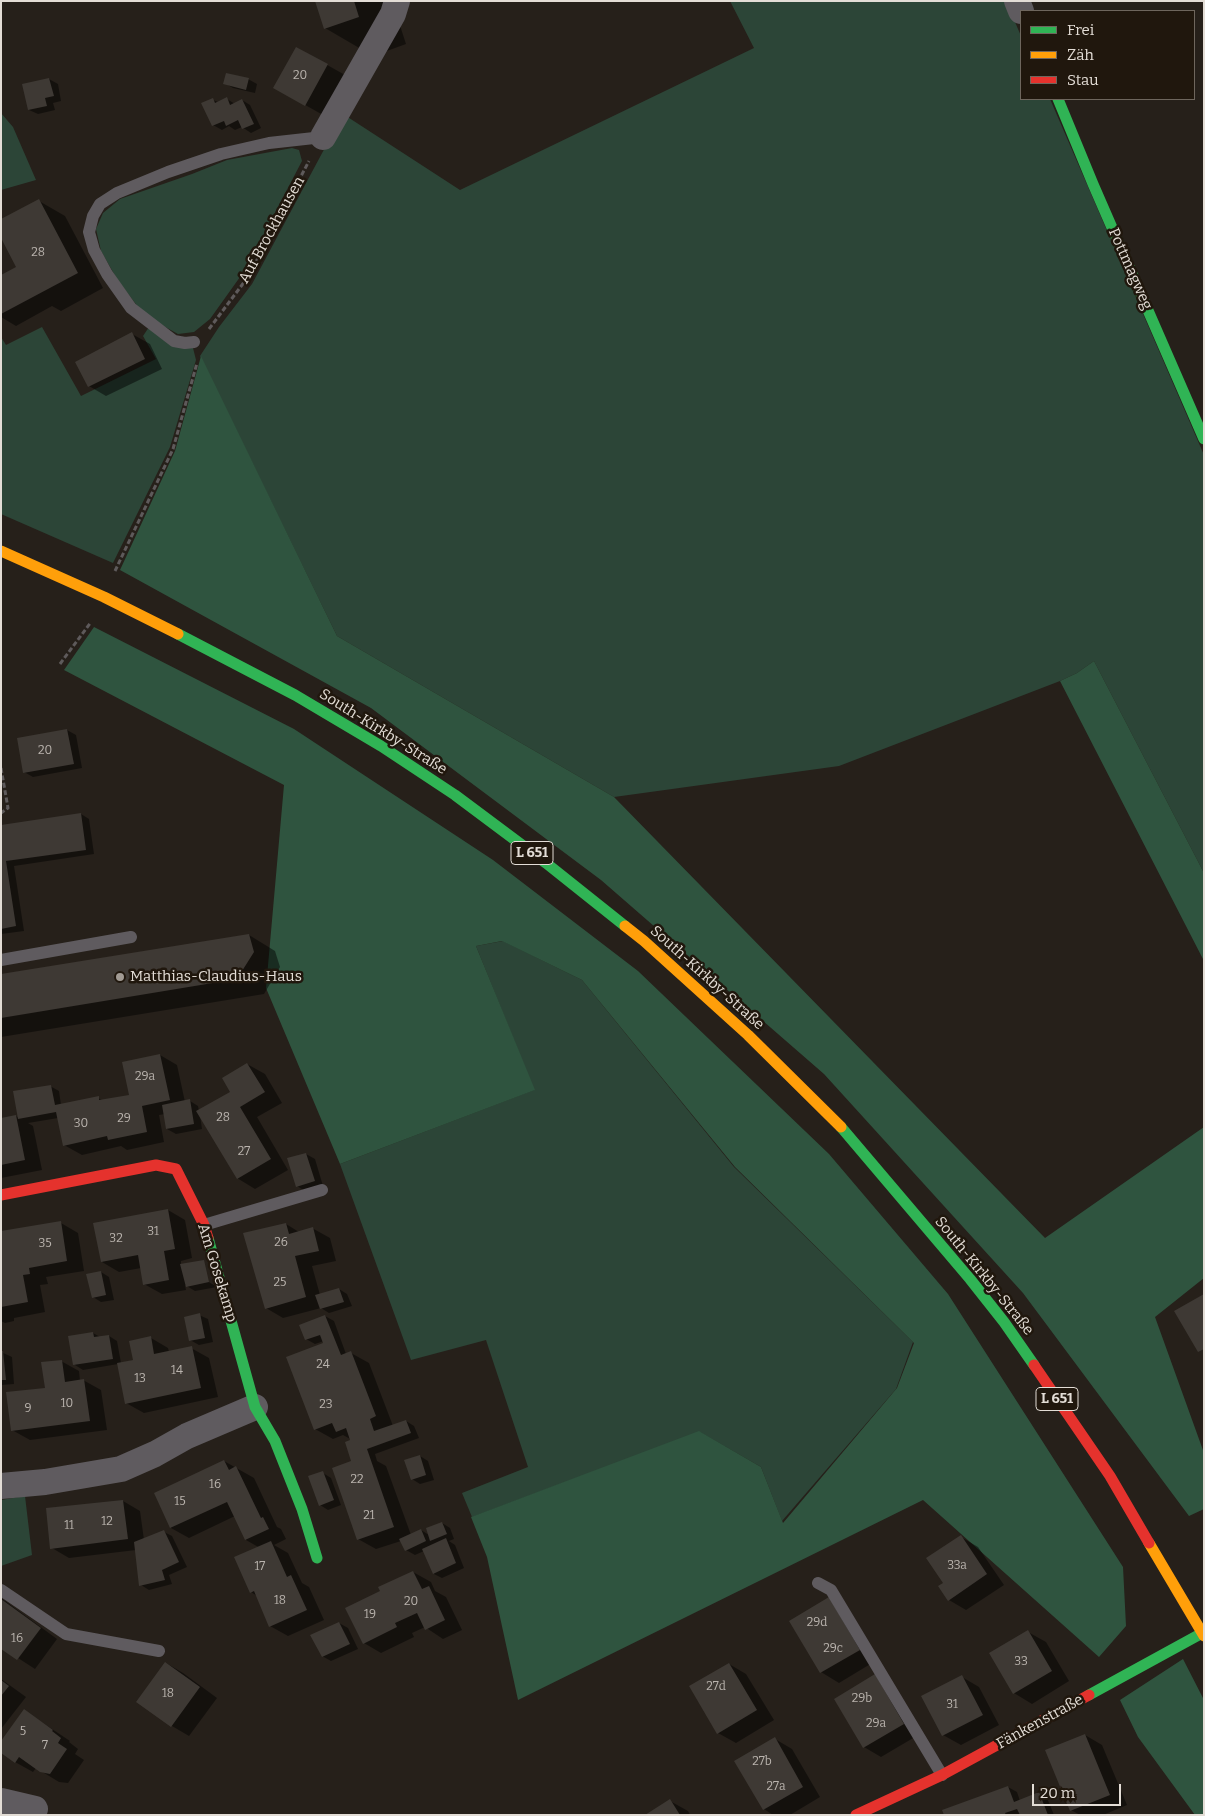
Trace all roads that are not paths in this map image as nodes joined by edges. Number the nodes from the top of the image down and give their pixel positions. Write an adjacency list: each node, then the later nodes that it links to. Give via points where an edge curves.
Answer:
1 (397, 1): 3 (street, via 393,14)
2 (1058, 100): 5 (main road, Pottmagweg)
3 (323, 136): 4 (lane, via 221,154 125,189 100,204 89,232 107,274 131,308 174,341)
4 (194, 342)
5 (1204, 439)
6 (1, 551): 17 (main road, South-Kirkby-Straße / L 651, via 200,644 380,746 454,795 644,941 748,1035 849,1135 1004,1322 1110,1476)
7 (130, 937): 8 (lane)
8 (1, 960)
9 (322, 1190): 11 (lane)
10 (1, 1196): 11 (main road, Am Gosekamp, via 156,1165 176,1169)
11 (204, 1225): 12 (main road, Am Gosekamp)
12 (255, 1407): 13 (street, via 120,1469); 14 (main road, Am Gosekamp, via 275,1441)
13 (1, 1486)
14 (317, 1558)
15 (818, 1584): 19 (lane, via 831,1590)
16 (1, 1590): 18 (lane, via 66,1634)
17 (1203, 1634): 19 (main road, Fänkenstraße)
18 (159, 1651)
19 (942, 1775): 22 (main road, Fänkenstraße)
20 (1, 1801): 21 (street)
21 (35, 1809)
22 (868, 1812)

